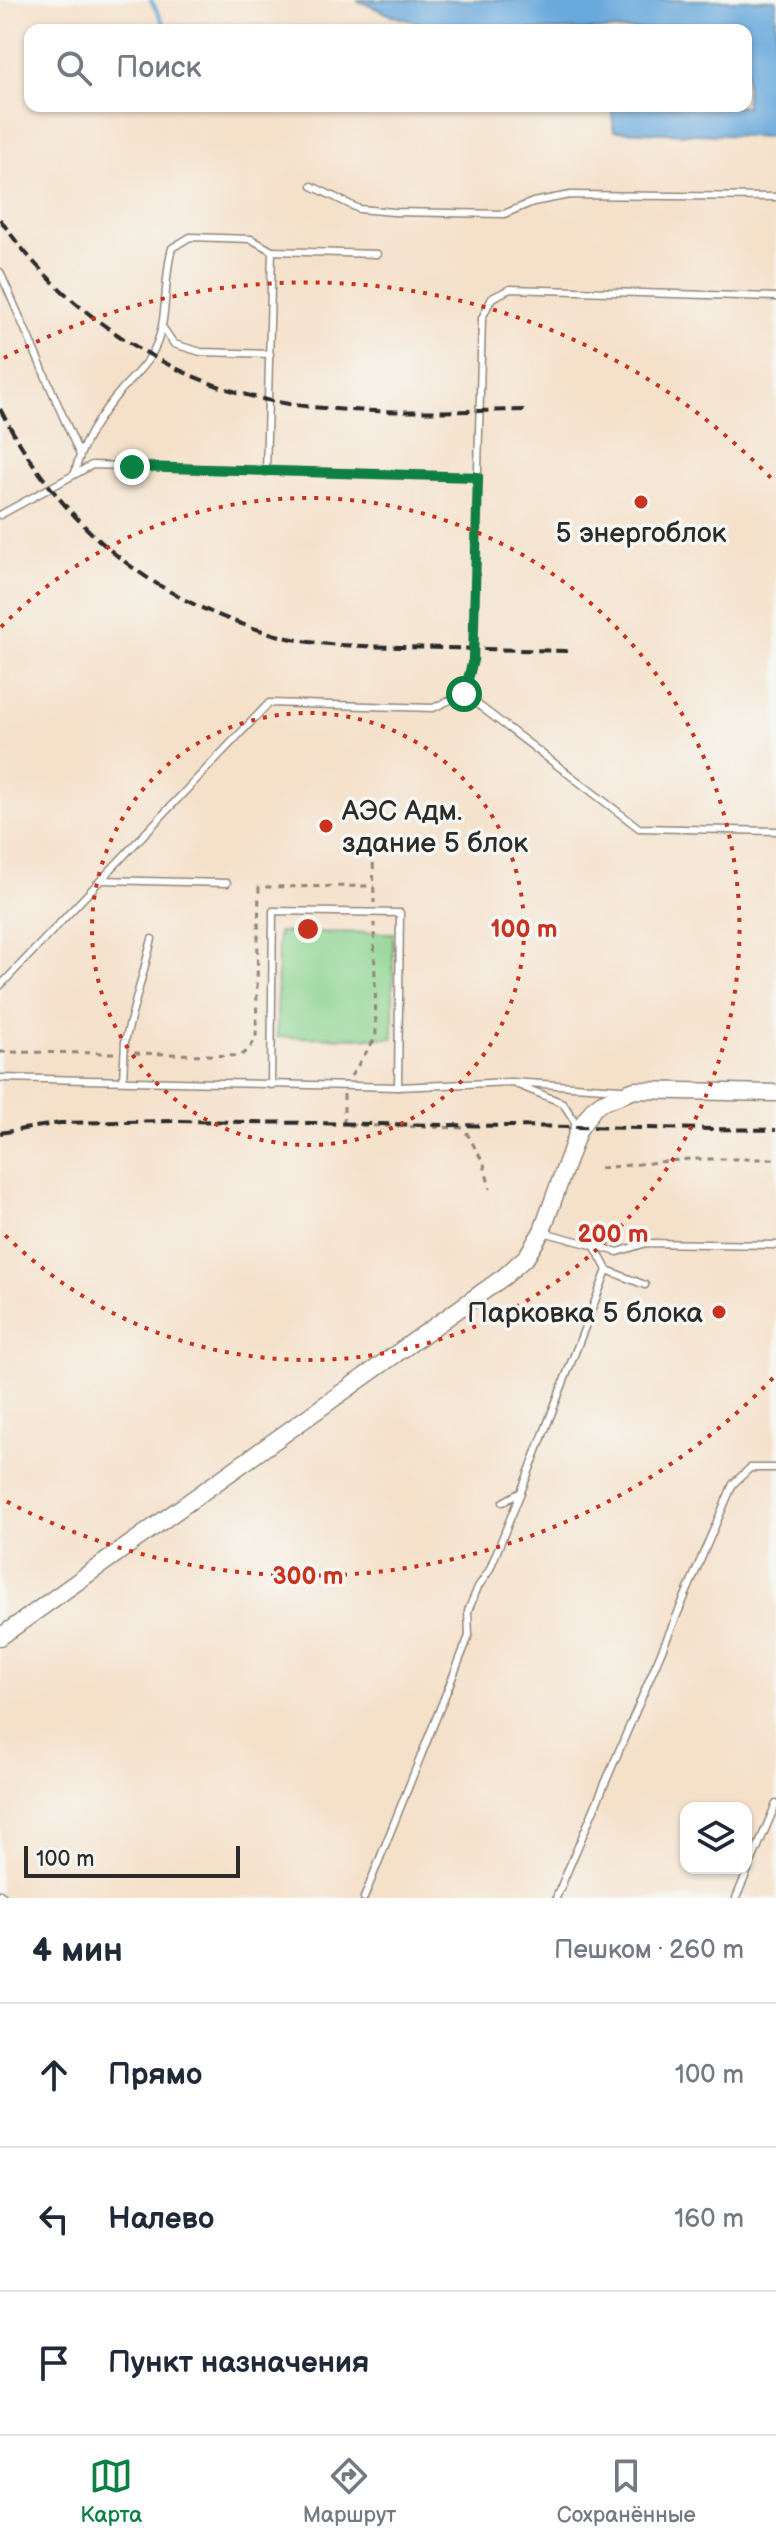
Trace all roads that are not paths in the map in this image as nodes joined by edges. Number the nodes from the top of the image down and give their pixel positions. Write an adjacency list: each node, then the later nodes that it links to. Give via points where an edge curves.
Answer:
1 (312, 186): 2 (lane, via 359,209 394,212 504,214 570,195)
2 (776, 197)
3 (272, 251): 4 (lane); 7 (lane, via 251,239 190,237 172,248); 8 (lane)
4 (377, 254)
5 (0, 272): 9 (lane)
6 (776, 297): 12 (lane, via 510,289 492,298 482,318)
7 (163, 328): 8 (lane, via 174,344 201,352); 9 (lane, via 151,356)
8 (270, 354): 10 (lane)
9 (79, 453): 11 (lane)
10 (266, 472): 11 (lane, via 92,465); 12 (lane)
11 (75, 473): 13 (lane)
12 (478, 477): 14 (lane, via 473,660)
13 (0, 515)
14 (464, 694): 15 (lane, via 639,828); 16 (lane, via 433,708 269,703)
15 (776, 831)
16 (101, 880): 17 (lane); 19 (lane)
17 (227, 883)
18 (152, 939): 21 (lane, via 124,1053)
19 (0, 986)
20 (0, 1078): 21 (lane)
21 (123, 1080): 23 (lane)
22 (511, 1082): 24 (lane); 25 (lane); 27 (lane, via 563,1103)
23 (271, 1085): 24 (lane); 24 (lane, via 273,911 374,912 400,913)
24 (398, 1087)
25 (635, 1090): 26 (main road); 27 (main road, via 602,1102)
26 (776, 1093)
27 (579, 1129): 28 (main road)
28 (542, 1231): 30 (lane); 36 (main road, via 527,1256 505,1276)
29 (776, 1245): 30 (lane, via 646,1243 618,1252)
30 (595, 1247): 31 (lane)
31 (607, 1270): 32 (lane); 34 (lane)
32 (645, 1285)
33 (776, 1468): 41 (lane, via 750,1468 733,1484)
34 (521, 1492): 35 (lane); 40 (lane, via 468,1611 469,1636)
35 (503, 1502)
36 (0, 1637)
37 (776, 1804): 42 (lane)
38 (0, 1894): 39 (lane)
39 (5, 1898)
40 (364, 1898)
41 (556, 1898)
42 (736, 1898)

